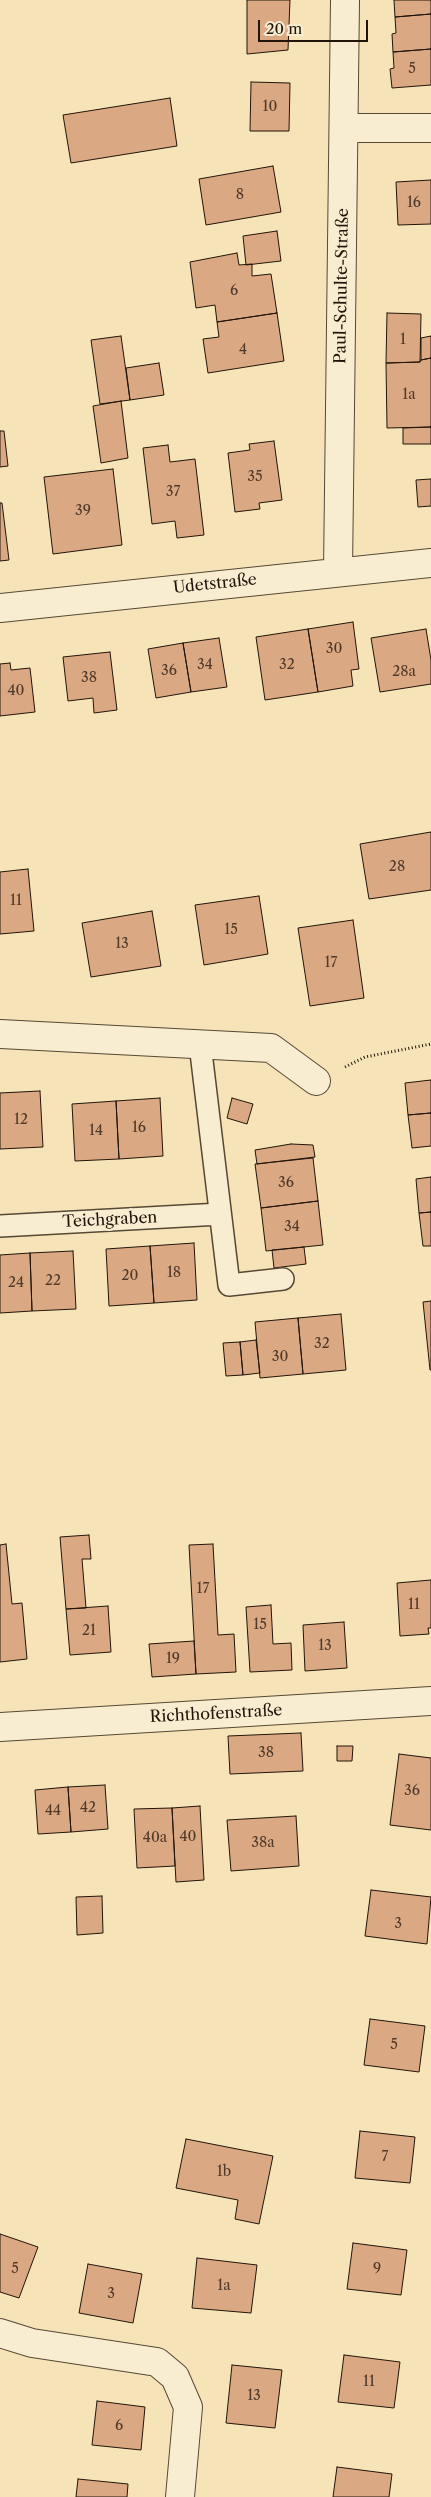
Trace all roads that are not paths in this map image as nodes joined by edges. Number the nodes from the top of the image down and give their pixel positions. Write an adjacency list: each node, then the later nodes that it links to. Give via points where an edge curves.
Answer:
1 (345, 0): 2 (street, Paul-Schulte-Straße)
2 (344, 128): 3 (street); 5 (street, Paul-Schulte-Straße)
3 (431, 128)
4 (431, 563): 5 (street, Udetstraße)
5 (338, 572): 6 (street, Udetstraße)
6 (0, 608)
7 (0, 1034): 8 (street)
8 (200, 1044): 9 (street, via 271,1048); 10 (lane)
9 (316, 1081)
10 (220, 1214): 11 (lane, Teichgraben); 12 (lane, via 229,1285)
11 (0, 1226)
12 (282, 1279)
13 (431, 1701): 14 (street, Richthofenstraße)
14 (0, 1727)
15 (0, 2333): 16 (street, via 32,2343 157,2362 175,2377 188,2407)
16 (180, 2497)

